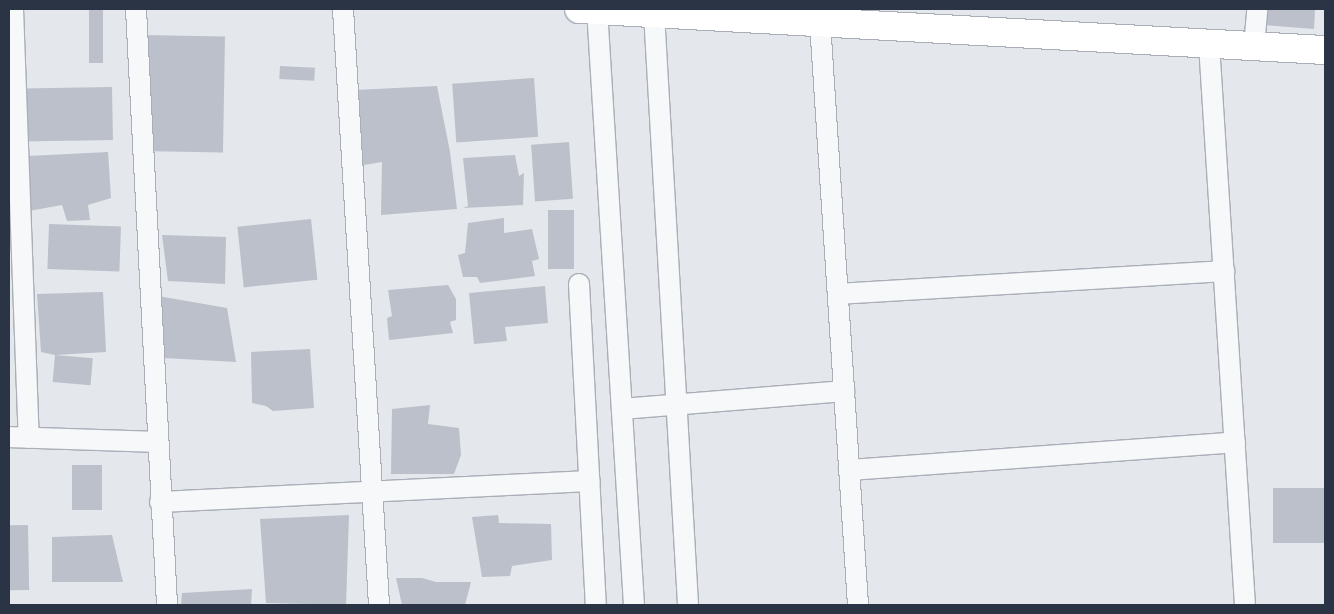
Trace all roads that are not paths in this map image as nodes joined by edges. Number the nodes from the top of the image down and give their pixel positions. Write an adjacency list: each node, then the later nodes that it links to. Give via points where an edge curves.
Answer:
1 (13, 9): 20 (street)
2 (136, 9): 21 (street)
3 (343, 9): 25 (street)
4 (579, 9): 5 (street)
5 (597, 9): 7 (street); 18 (street)
6 (1258, 9): 11 (street)
7 (654, 13): 8 (street); 17 (street)
8 (741, 13): 9 (street)
9 (820, 22): 10 (street); 15 (street)
10 (1209, 44): 11 (street); 13 (street)
11 (1254, 47): 12 (street)
12 (1325, 50)
13 (1224, 271): 15 (street); 22 (street)
14 (579, 284): 24 (street)
15 (838, 294): 16 (street)
16 (844, 392): 17 (street); 23 (street)
17 (676, 405): 18 (street); 31 (street)
18 (622, 409): 30 (street)
19 (9, 437): 20 (street)
20 (29, 438): 21 (street)
21 (157, 442): 26 (street)
22 (1235, 442): 23 (street); 33 (street)
23 (849, 470): 32 (street)
24 (589, 481): 25 (street); 29 (street)
25 (373, 490): 26 (street); 28 (street)
26 (160, 502): 27 (street)
27 (167, 605)
28 (379, 605)
29 (596, 605)
30 (634, 605)
31 (688, 605)
32 (858, 605)
33 (1245, 605)

